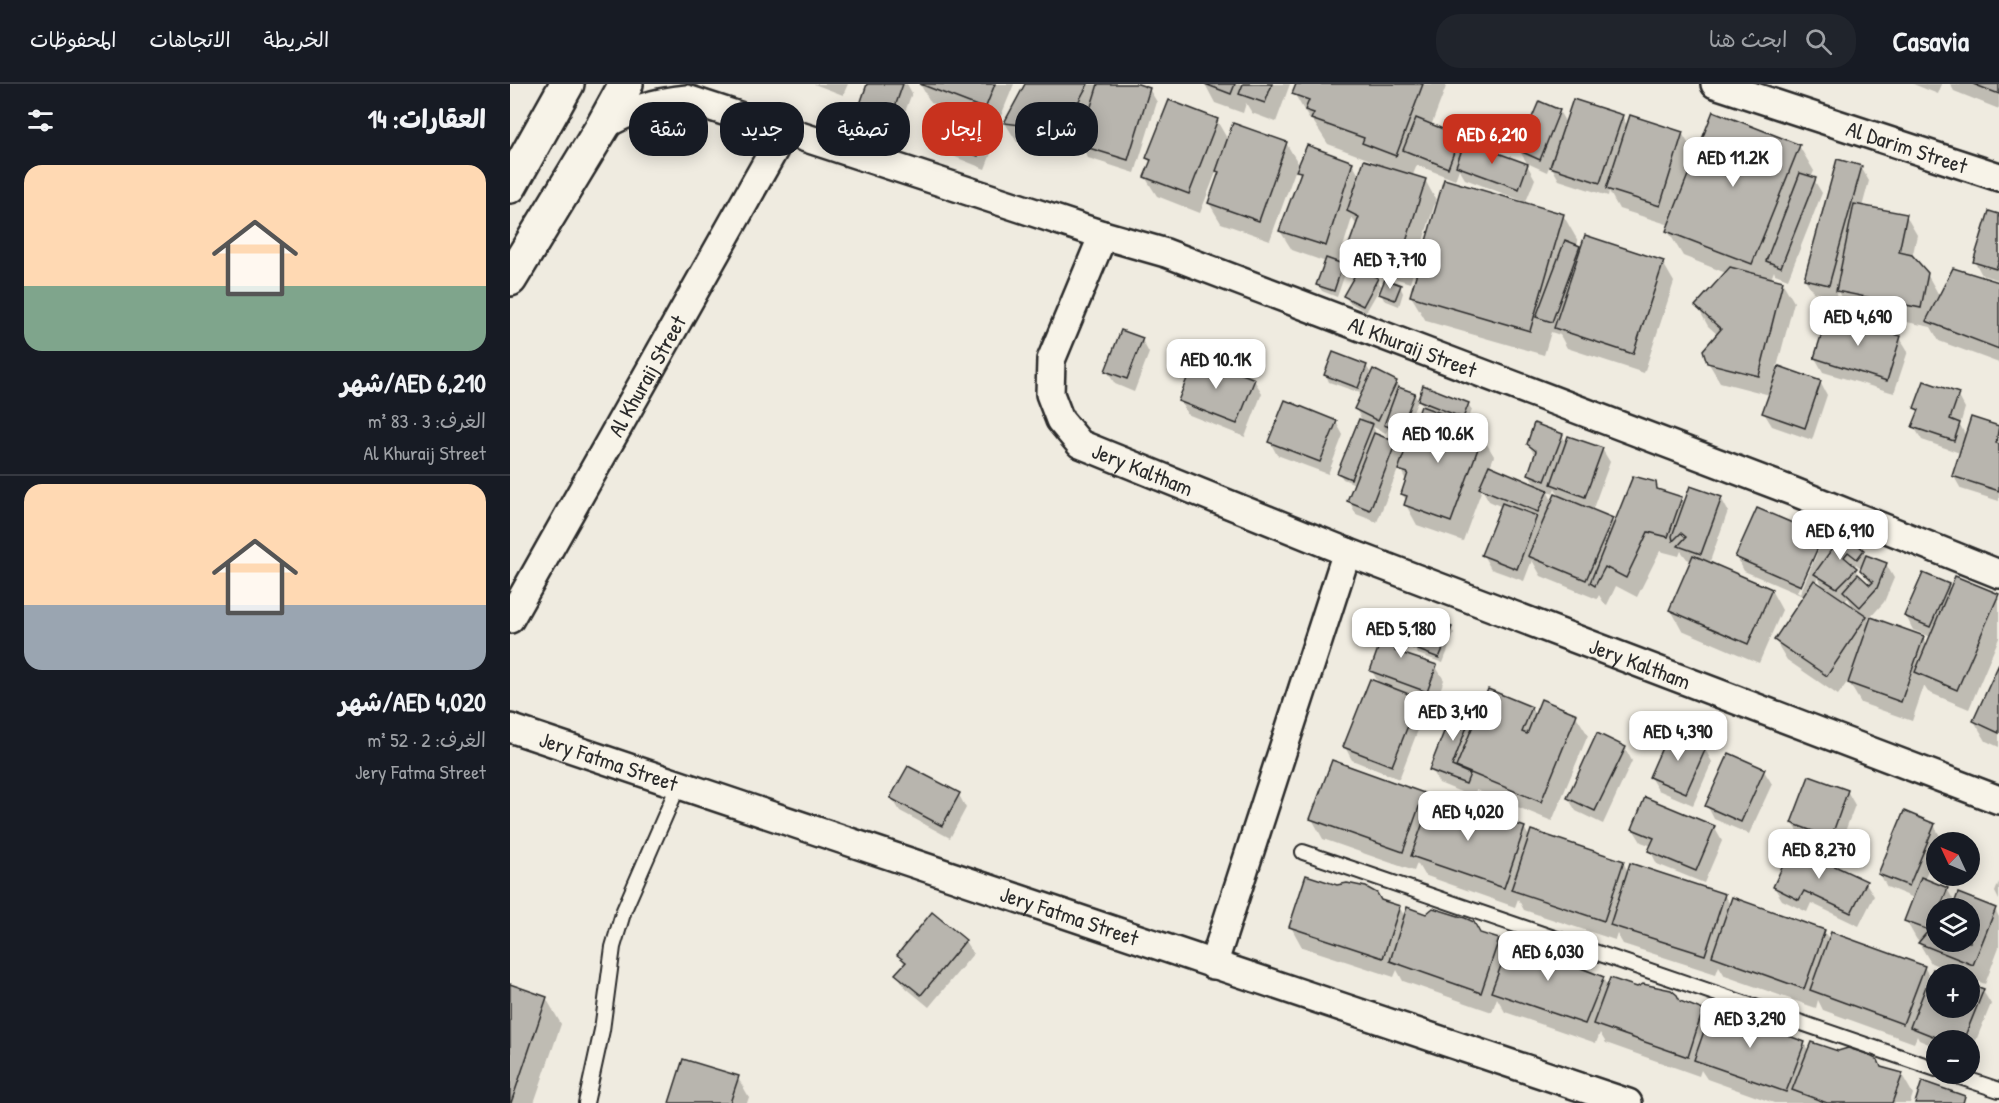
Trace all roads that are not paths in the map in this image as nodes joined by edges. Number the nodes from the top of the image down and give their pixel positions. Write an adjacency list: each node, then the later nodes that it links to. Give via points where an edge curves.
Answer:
1 (567, 84): 11 (main road)
2 (626, 84): 7 (main road)
3 (1715, 84): 4 (street, Al Darim Street)
4 (1750, 89): 10 (street, Al Darim Street)
5 (681, 92): 6 (street, Al Khuraij Street); 7 (street, Al Khuraij Street)
6 (720, 107)
7 (603, 126): 13 (main road)
8 (804, 138): 12 (street, Al Khuraij Street)
9 (770, 156): 16 (street, Al Khuraij Street)
10 (1999, 177)
11 (510, 186)
12 (1103, 235): 14 (street, Jery Kaltham, via 1051,360 1050,394 1060,420 1080,444); 15 (street, Al Khuraij Street, via 1177,257)
13 (510, 279)
14 (1347, 552): 19 (street, Jery Kaltham); 21 (street)
15 (1999, 574)
16 (510, 619)
17 (510, 728): 18 (street, Jery Fatma Street)
18 (679, 784): 21 (street, Jery Fatma Street); 25 (lane, via 624,910 613,947 602,1030)
19 (1999, 800)
20 (1303, 852): 22 (lane)
21 (1213, 965): 26 (street, Jery Fatma Street)
22 (1926, 1066)
23 (1980, 1084): 24 (lane)
24 (1999, 1090)
25 (585, 1103)
26 (1628, 1103)

